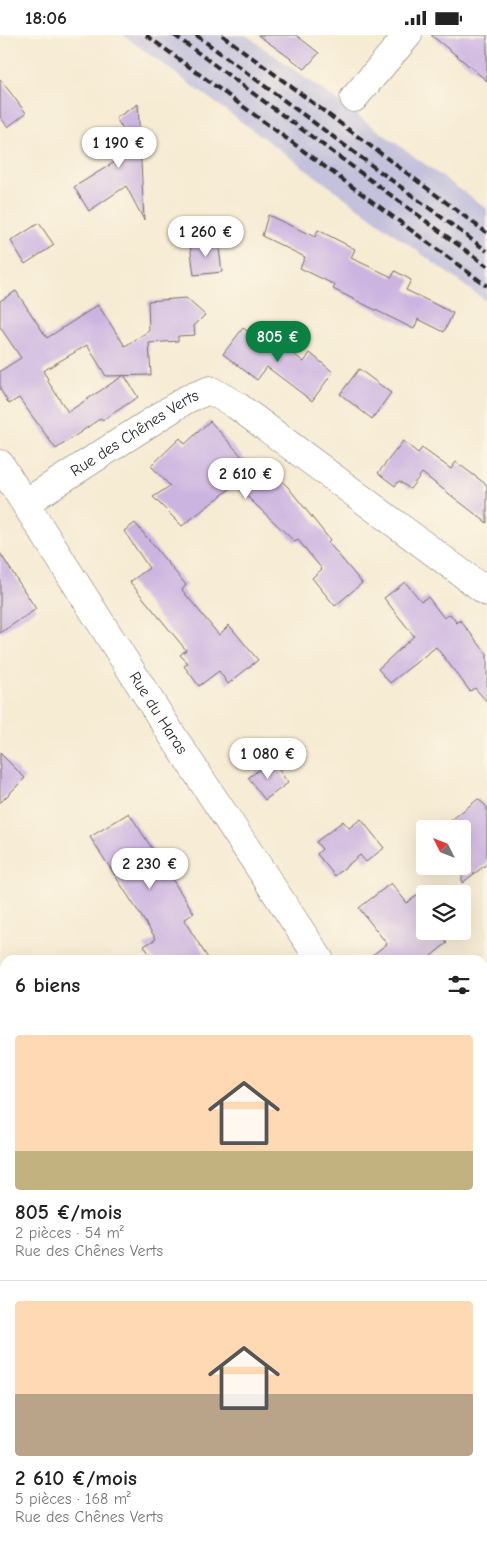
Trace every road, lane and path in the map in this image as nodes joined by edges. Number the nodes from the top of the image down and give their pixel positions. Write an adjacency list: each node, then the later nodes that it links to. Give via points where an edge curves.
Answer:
1 (408, 35): 2 (street)
2 (354, 98)
3 (0, 465): 4 (street, Rue du Haras)
4 (25, 503): 5 (street, Rue des Chênes Verts, via 187,399 210,390 236,405); 6 (street, Rue du Haras)
5 (487, 592)
6 (317, 955)

